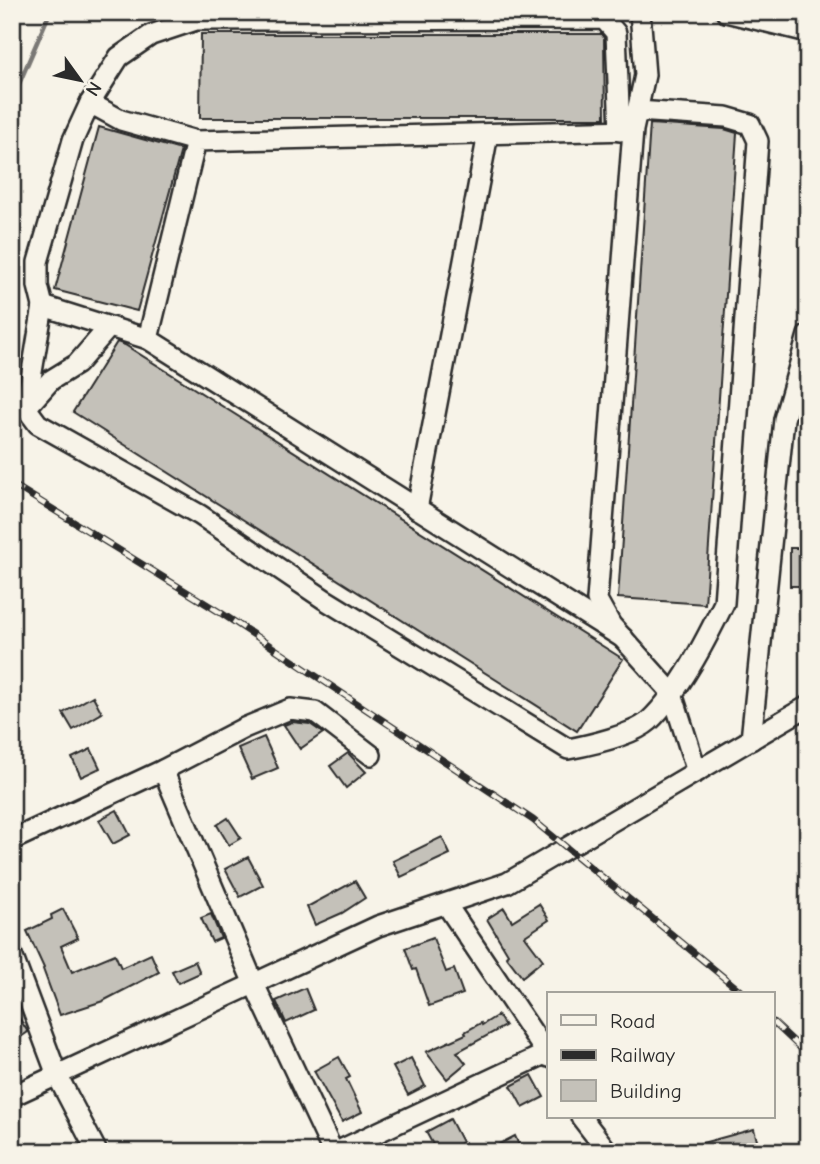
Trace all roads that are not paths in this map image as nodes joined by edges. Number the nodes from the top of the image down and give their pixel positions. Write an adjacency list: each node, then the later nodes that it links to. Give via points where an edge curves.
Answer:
1 (640, 12): 5 (street, via 645,75)
2 (726, 12): 3 (street)
3 (808, 32)
4 (90, 103): 6 (street, via 119,57 151,35 196,20 604,19 616,33); 8 (street, via 121,120); 9 (street, via 73,140 38,262)
5 (637, 111): 6 (street); 16 (street, via 726,117 750,124 758,141 724,603)
6 (626, 130): 7 (street); 15 (street, via 597,600)
7 (488, 134): 8 (street); 14 (street)
8 (196, 141): 12 (street)
9 (43, 306): 10 (street); 13 (street)
10 (109, 327): 12 (street); 13 (street, via 77,364 51,380)
11 (808, 335): 18 (street, via 784,419)
12 (148, 339): 14 (street)
13 (26, 408): 16 (street, via 38,424 200,515 324,599 568,749 616,737 648,722)
14 (417, 509): 15 (street)
15 (623, 638): 16 (street)
16 (672, 693): 21 (street)
17 (808, 706): 18 (street)
18 (751, 740): 21 (street)
19 (371, 755): 20 (street, via 315,712 290,709)
20 (163, 770): 22 (street); 25 (street)
21 (697, 772): 23 (street, via 507,883)
22 (12, 840)
23 (446, 904): 25 (street, via 378,926); 26 (street)
24 (12, 955): 28 (street)
25 (254, 984): 28 (street); 32 (street)
26 (547, 1054)
27 (547, 1055): 32 (street)
28 (57, 1075): 29 (street); 31 (street)
29 (12, 1096)
30 (582, 1118): 33 (street)
31 (97, 1152)
32 (334, 1152)
33 (608, 1152)

